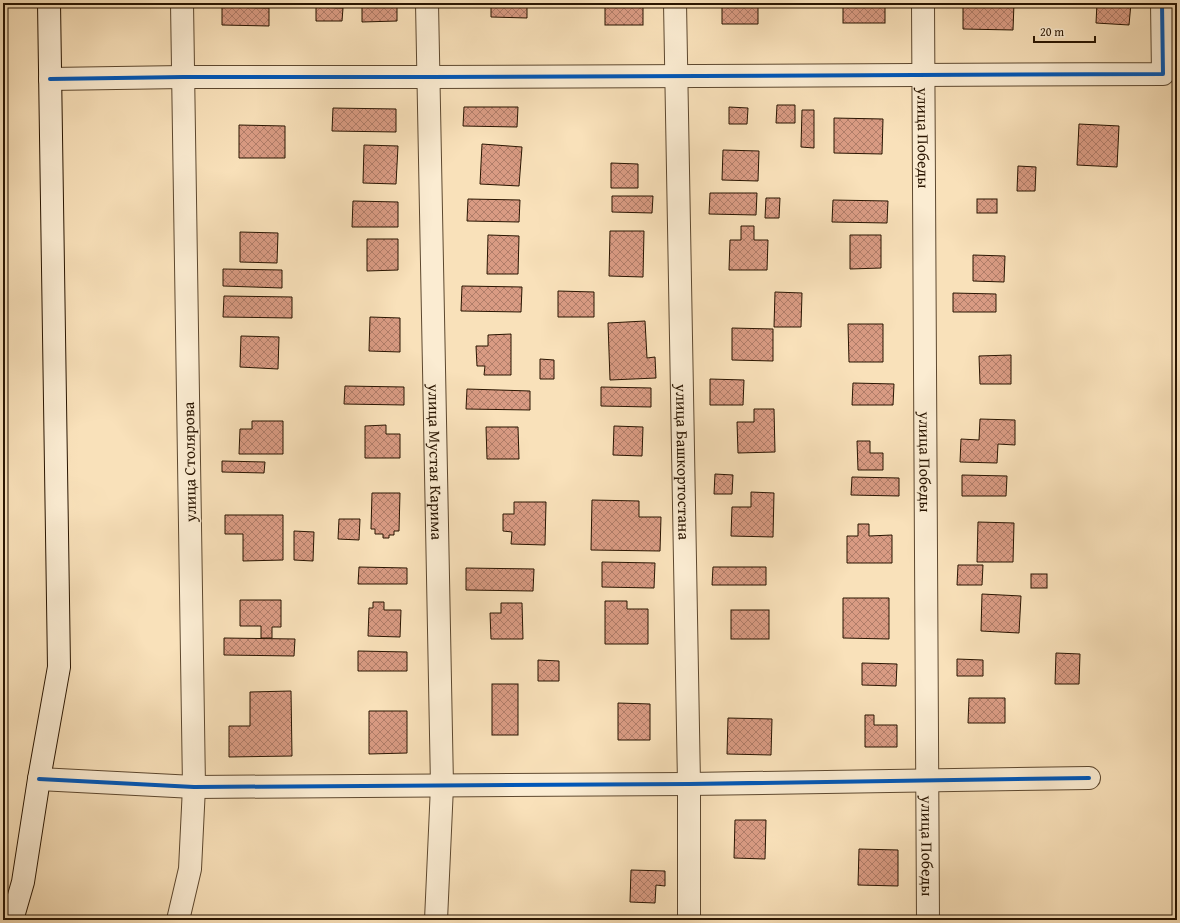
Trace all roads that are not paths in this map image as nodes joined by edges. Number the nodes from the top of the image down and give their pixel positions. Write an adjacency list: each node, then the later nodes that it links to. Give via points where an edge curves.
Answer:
1 (50, 3): 11 (street)
2 (182, 3): 9 (street, улица Столярова)
3 (427, 3): 10 (street, улица Мустая Карима)
4 (676, 3): 8 (street, улица Башкортостана)
5 (923, 3): 7 (street, улица Победы)
6 (1162, 3): 7 (street, via 1163,74)
7 (924, 74): 8 (street); 14 (street, улица Победы)
8 (677, 75): 10 (street); 15 (street, улица Башкортостана)
9 (183, 77): 10 (street); 11 (street); 17 (street, улица Столярова)
10 (429, 77): 16 (street, улица Мустая Карима)
11 (50, 80): 13 (street, via 59,667)
12 (1089, 778): 14 (street)
13 (39, 779): 17 (street); 18 (street, via 23,882)
14 (927, 781): 15 (street); 22 (street, улица Победы)
15 (689, 784): 16 (street); 21 (street, улица Башкортостана)
16 (442, 786): 17 (street); 20 (street, улица Мустая Карима)
17 (194, 787): 19 (street, улица Столярова, via 190,869)
18 (12, 920)
19 (178, 920)
20 (436, 920)
21 (689, 920)
22 (928, 920)

